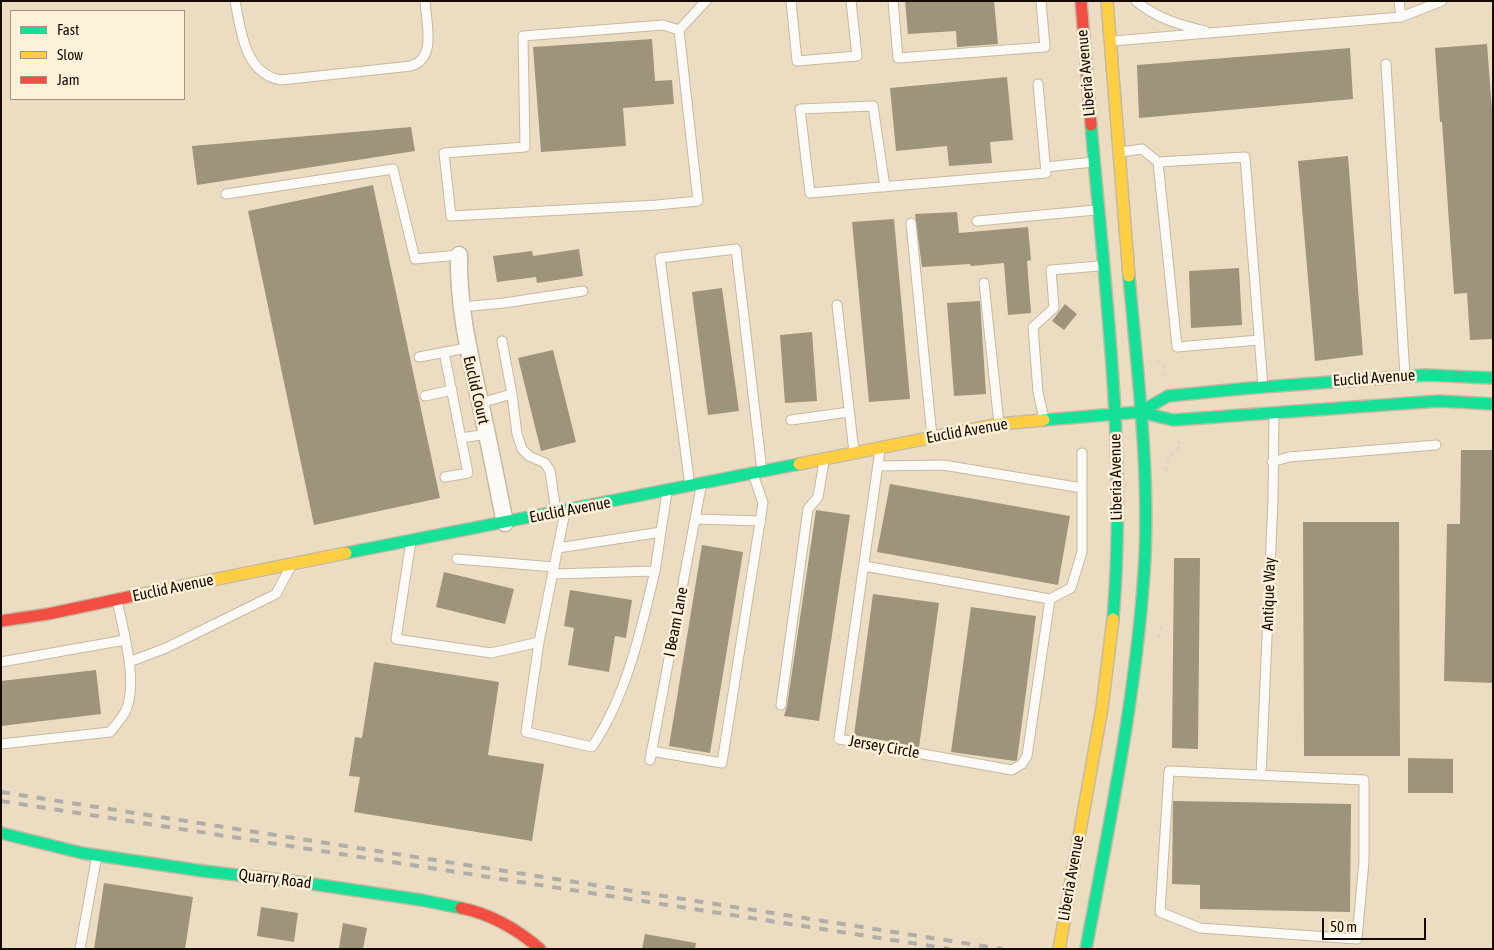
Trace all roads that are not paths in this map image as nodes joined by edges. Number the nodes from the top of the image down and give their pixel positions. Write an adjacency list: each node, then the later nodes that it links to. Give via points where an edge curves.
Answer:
1 (235, 1): 2 (lane, via 250,60 263,74 281,80 417,64 426,55 428,47)
2 (425, 1)
3 (706, 1): 14 (lane)
4 (791, 1): 5 (lane, via 797,61 857,56)
5 (851, 1)
6 (893, 1): 7 (lane, via 898,58 1045,47)
7 (1041, 1)
8 (1081, 1): 20 (main road, Liberia Avenue)
9 (1107, 1): 16 (main road, Liberia Avenue)
10 (1136, 1): 15 (lane, via 1170,21)
11 (1400, 1): 13 (lane)
12 (1442, 1): 13 (lane)
13 (1401, 17): 15 (lane)
14 (679, 30): 14 (lane, via 698,200 450,216 444,153 526,147 522,36 663,25)
15 (1212, 33): 16 (lane)
16 (1110, 41): 19 (main road, Liberia Avenue)
17 (1386, 64): 39 (lane)
18 (1038, 84): 22 (lane)
19 (1119, 152): 21 (lane, via 1142,149); 48 (main road, Liberia Avenue)
20 (1094, 161): 22 (lane); 25 (main road, Liberia Avenue)
21 (1158, 162): 34 (lane, via 1177,347); 34 (lane, via 1245,157)
22 (1046, 167): 23 (lane, via 1046,173)
23 (885, 187): 23 (lane, via 873,106 800,109 810,193)
24 (226, 194): 28 (lane, via 393,169 415,259)
25 (1098, 210): 26 (lane); 29 (main road, Liberia Avenue)
26 (977, 221)
27 (911, 223): 55 (lane)
28 (459, 255): 33 (street, Euclid Court)
29 (1102, 266): 50 (main road, Liberia Avenue); 52 (lane, via 1052,270 1054,308 1032,328)
30 (984, 283): 53 (lane)
31 (583, 291): 33 (lane)
32 (837, 305): 47 (lane)
33 (461, 307): 36 (street, Euclid Court)
34 (1259, 340): 41 (lane)
35 (502, 341): 43 (lane)
36 (467, 348): 37 (lane); 45 (street, Euclid Court)
37 (444, 352): 38 (lane); 42 (lane)
38 (419, 357)
39 (1405, 376): 40 (main road, Euclid Avenue); 41 (main road, Euclid Avenue)
40 (1493, 378)
41 (1263, 387): 48 (main road, Euclid Avenue, via 1168,396)
42 (452, 390): 44 (lane); 56 (lane)
43 (512, 394): 45 (lane); 69 (lane, via 522,449 529,456 546,463)
44 (425, 396)
45 (480, 403): 54 (street, Euclid Court)
46 (1493, 404): 49 (main road, Euclid Avenue, via 1439,401)
47 (849, 412): 51 (lane); 59 (lane)
48 (1140, 412): 49 (main road, Euclid Avenue, via 1174,420); 50 (main road, Euclid Avenue); 95 (main road, Liberia Avenue, via 1144,467 1144,577 1132,692)
49 (1274, 413): 62 (lane, Antique Way)
50 (1114, 415): 52 (main road, Euclid Avenue); 98 (main road, Liberia Avenue, via 1118,499 1111,641)
51 (792, 420)
52 (1044, 420): 53 (main road, Euclid Avenue)
53 (999, 424): 55 (main road, Euclid Avenue)
54 (486, 434): 56 (lane); 72 (street, Euclid Court)
55 (932, 437): 58 (main road, Euclid Avenue)
56 (461, 438): 65 (lane, via 468,472)
57 (1436, 444): 62 (lane, via 1289,457)
58 (881, 447): 59 (main road, Euclid Avenue); 63 (lane, Jersey Circle)
59 (854, 453): 61 (main road, Euclid Avenue)
60 (1082, 453): 67 (lane)
61 (824, 459): 64 (main road, Euclid Avenue); 88 (lane, via 818,497 808,509)
62 (1272, 462): 92 (lane, Antique Way)
63 (878, 466): 67 (lane, via 943,465); 78 (lane, Jersey Circle)
64 (758, 473): 66 (main road, Euclid Avenue); 66 (lane, I Beam Lane, via 736,249 660,258); 71 (lane, via 763,503)
65 (444, 477)
66 (696, 485): 68 (main road, Euclid Avenue); 70 (lane, I Beam Lane)
67 (1082, 488): 81 (lane, via 1082,552 1071,588)
68 (668, 491): 69 (main road, Euclid Avenue); 73 (lane)
69 (561, 512): 72 (main road, Euclid Avenue); 75 (lane)
70 (695, 519): 71 (lane); 90 (lane, I Beam Lane)
71 (761, 521): 90 (lane, via 722,763)
72 (505, 523): 74 (main road, Euclid Avenue)
73 (661, 532): 75 (lane); 80 (lane)
74 (412, 541): 77 (main road, Euclid Avenue); 85 (lane, via 396,639 491,653)
75 (558, 548): 79 (lane)
76 (457, 559): 79 (lane)
77 (293, 563): 82 (main road, Euclid Avenue); 87 (lane, via 276,594 166,648)
78 (864, 566): 81 (lane); 81 (lane, Jersey Circle, via 839,740 1012,770 1022,764 1027,756)
79 (554, 570): 80 (lane); 85 (lane)
80 (655, 571): 85 (lane, via 640,634 621,691 605,728 592,747 526,732)
81 (1050, 599)
82 (117, 600): 83 (main road, Euclid Avenue); 84 (lane)
83 (1, 621)
84 (125, 640): 86 (lane); 87 (lane)
85 (539, 642)
86 (1, 662)
87 (129, 662): 89 (lane, via 132,687 125,713 110,732)
88 (781, 705)
89 (1, 744)
90 (652, 750): 91 (lane, I Beam Lane)
91 (650, 760)
92 (1261, 775): 92 (lane, via 1169,771 1160,912 1200,928 1357,939 1364,861 1364,780)
93 (1, 833): 94 (main road, Quarry Road)
94 (97, 855): 96 (lane); 97 (main road, Quarry Road, via 306,883 471,910 504,923)
95 (1087, 945)
96 (80, 949)
97 (540, 949)
98 (1059, 949)

